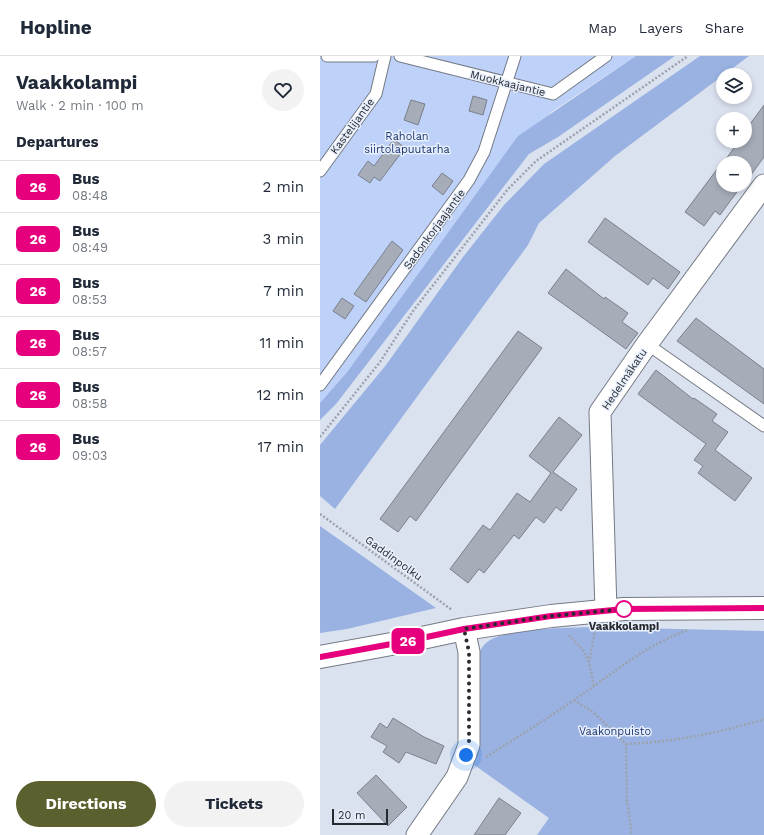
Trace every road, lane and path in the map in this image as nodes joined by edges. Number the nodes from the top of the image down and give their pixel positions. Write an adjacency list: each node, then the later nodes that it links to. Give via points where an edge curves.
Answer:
1 (327, 56): 2 (lane)
2 (374, 56)
3 (385, 56): 9 (lane, Kastelijantie, via 376,94)
4 (400, 56): 8 (lane, Muokkaajantie)
5 (515, 56): 8 (lane, Sadonkorjaajantie)
6 (606, 56): 8 (lane, Muokkaajantie, via 553,94)
7 (688, 56): 14 (path, via 536,161 508,189 413,311 380,362)
8 (508, 82): 12 (lane, Sadonkorjaajantie, via 484,152 469,180)
9 (320, 171)
10 (764, 186): 11 (street, Hedelmäkatu)
11 (648, 344): 13 (lane); 18 (street, Hedelmäkatu, via 600,412)
12 (320, 385)
13 (764, 426)
14 (320, 437)
15 (320, 514): 17 (path, Gaddinpolku)
16 (764, 608): 18 (street)
17 (452, 610)
18 (601, 611): 20 (street); 22 (path, via 589,662)
19 (694, 628): 22 (path, via 669,637 643,652)
20 (464, 629): 21 (street); 26 (street, via 469,652 469,745)
21 (320, 657)
22 (594, 686): 23 (path)
23 (574, 700): 25 (path, via 594,713); 26 (path)
24 (764, 719): 25 (path, via 681,740)
25 (626, 744): 28 (path, via 627,801)
26 (457, 777): 27 (street)
27 (417, 835)
28 (632, 835)

